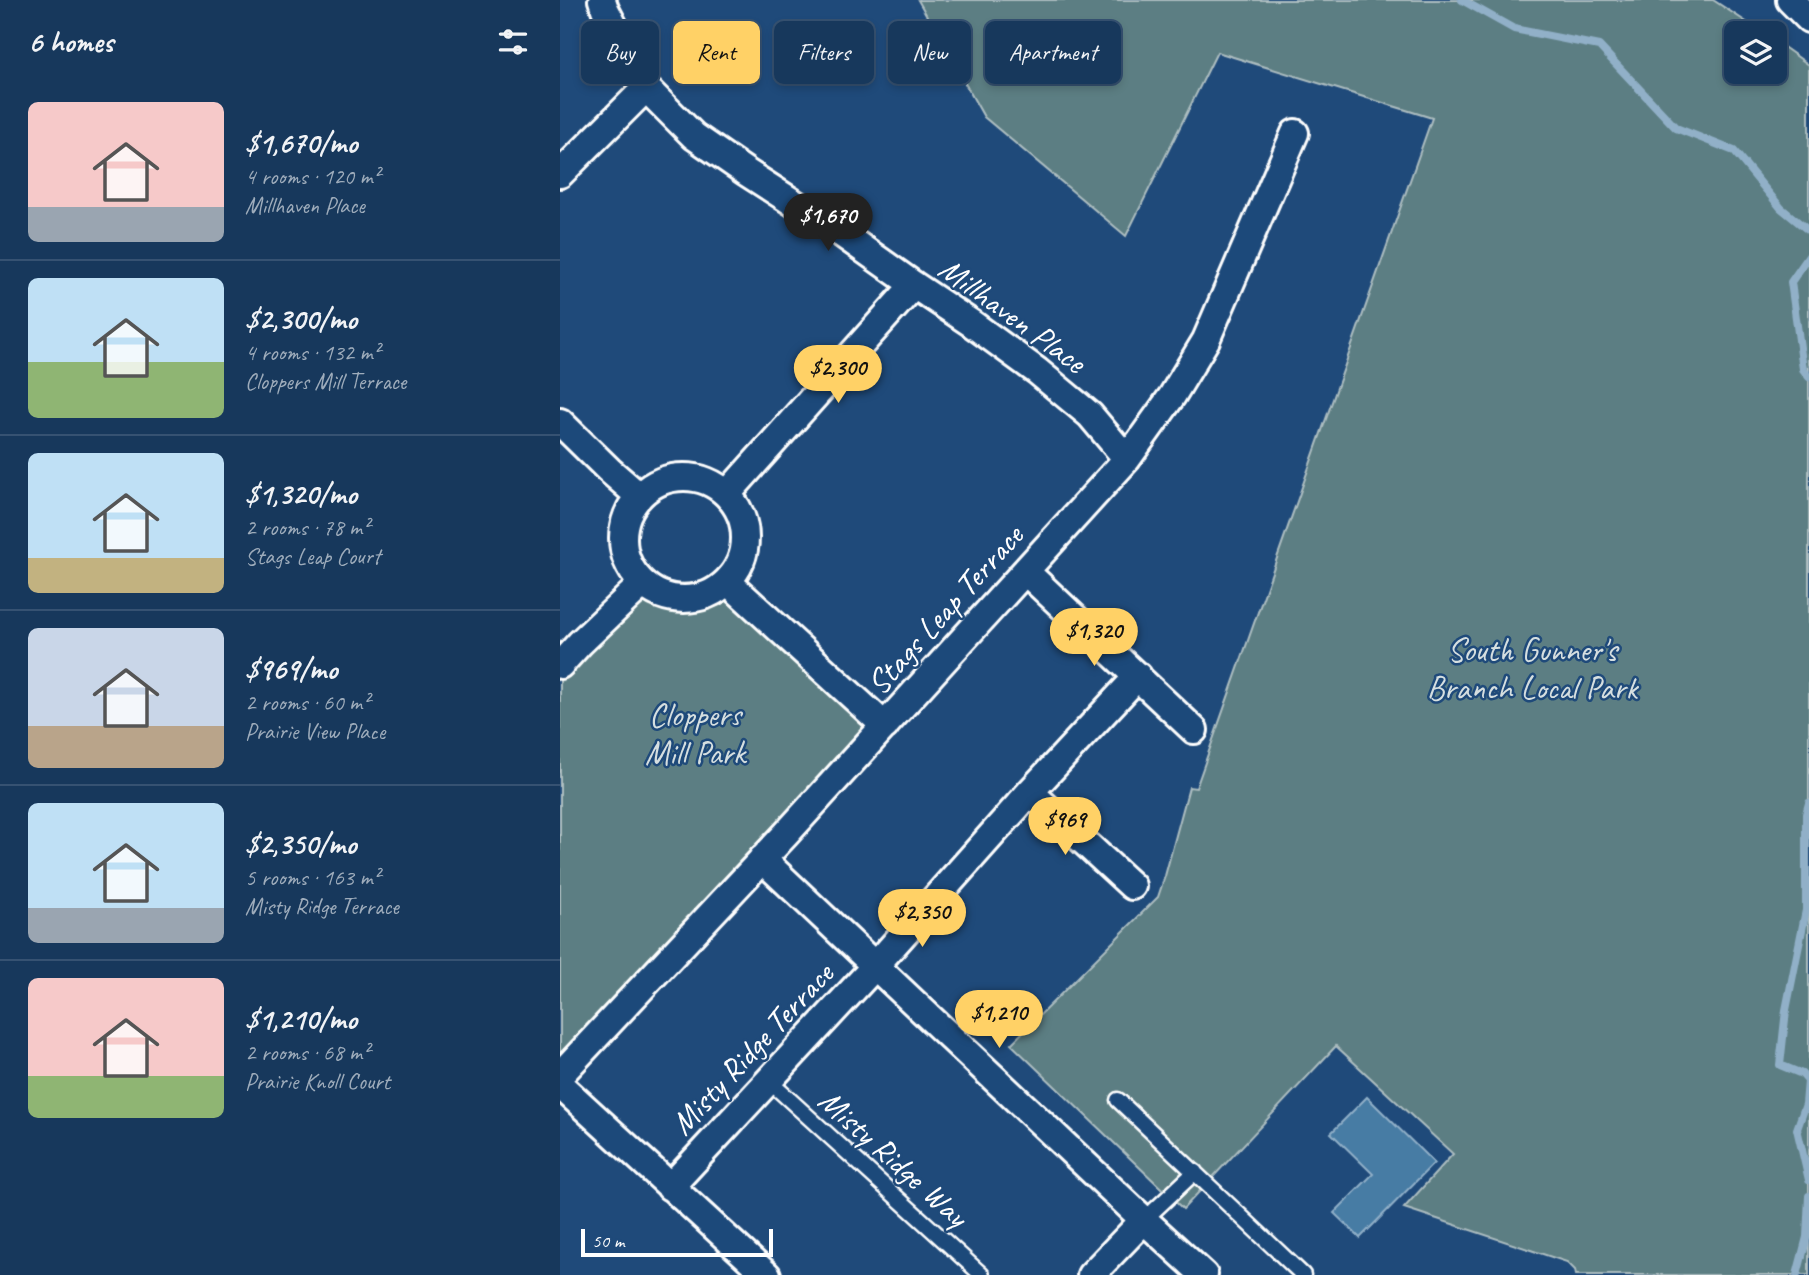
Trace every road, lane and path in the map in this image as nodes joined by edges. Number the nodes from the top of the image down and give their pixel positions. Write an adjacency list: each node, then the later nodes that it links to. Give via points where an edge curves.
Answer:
1 (602, 0): 4 (street, Millhaven Place)
2 (1790, 0): 3 (street)
3 (1809, 19)
4 (646, 88): 6 (street); 7 (street, Millhaven Place, via 694,135)
5 (1295, 133): 9 (street, Stags Leap Terrace, via 1206,340)
6 (564, 163)
7 (914, 285): 9 (street, Millhaven Place, via 1037,371 1090,415); 10 (street)
8 (560, 422): 11 (street)
9 (1127, 460): 12 (street, Stags Leap Terrace)
10 (727, 494): 11 (street, via 711,483 681,478 651,486); 13 (street, via 738,506 746,549)
11 (639, 496): 14 (street, via 628,511 623,534 625,558)
12 (1026, 572): 16 (street); 17 (street, Stags Leap Terrace)
13 (728, 582): 14 (street, via 704,597 673,599); 17 (street)
14 (641, 585): 15 (street)
15 (560, 665)
16 (1138, 676): 18 (street); 19 (street, Misty Ridge Terrace)
17 (885, 726): 20 (street, Stags Leap Terrace)
18 (1194, 730)
19 (1030, 792): 21 (street); 22 (street, Misty Ridge Terrace)
20 (762, 859): 22 (street); 23 (street, Stags Leap Terrace)
21 (1132, 886)
22 (875, 966): 24 (street, Misty Ridge Terrace); 29 (street)
23 (560, 1075)
24 (769, 1081): 28 (street, Misty Ridge Terrace); 31 (lane, Misty Ridge Way)
25 (560, 1085): 28 (street)
26 (1118, 1100): 27 (lane)
27 (1195, 1172): 29 (lane); 34 (lane)
28 (670, 1187): 30 (street)
29 (1144, 1220): 32 (street); 33 (street)
30 (767, 1275)
31 (982, 1275)
32 (1091, 1275)
33 (1205, 1275)
34 (1303, 1275)

